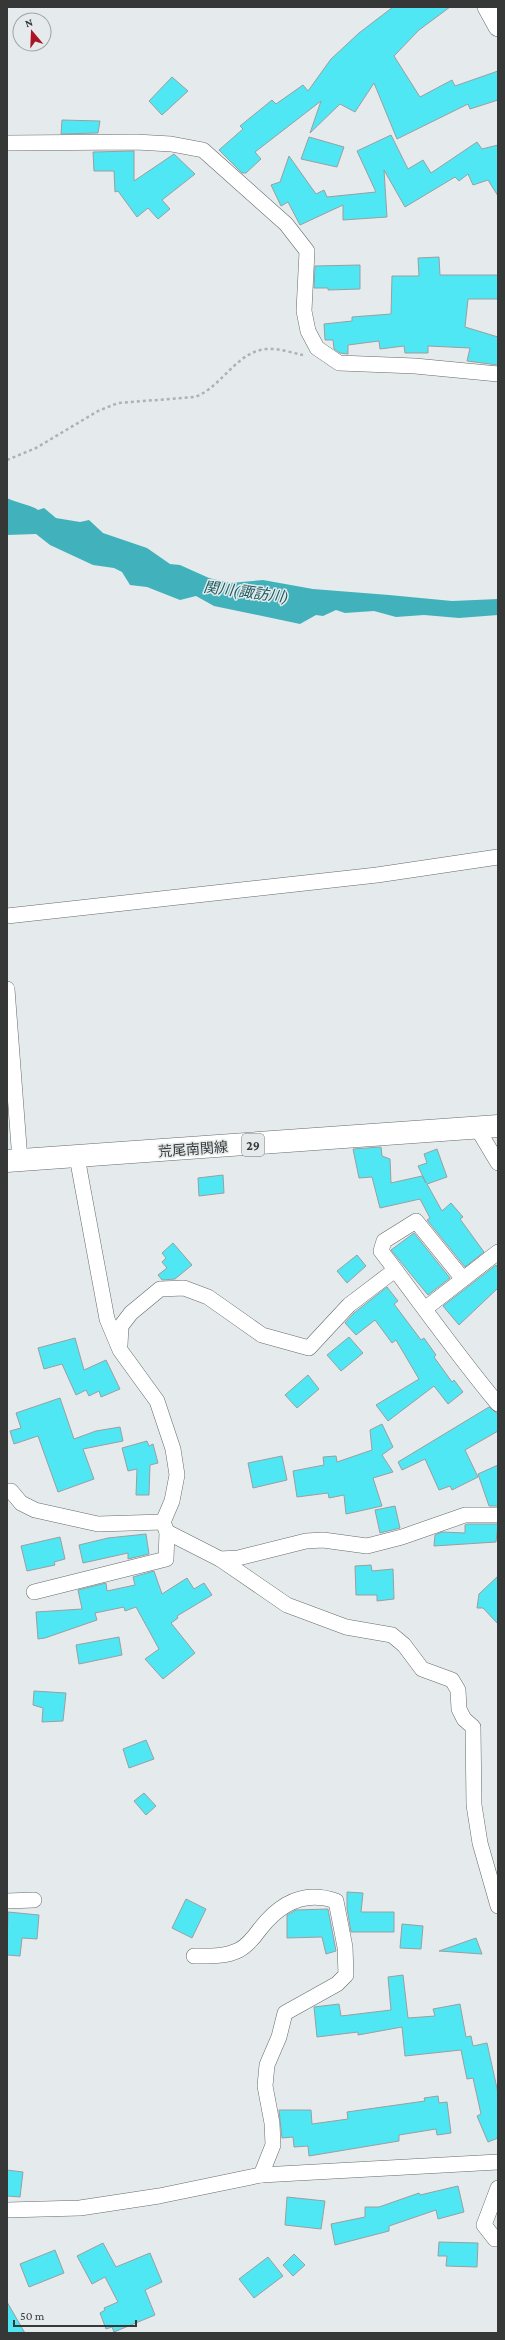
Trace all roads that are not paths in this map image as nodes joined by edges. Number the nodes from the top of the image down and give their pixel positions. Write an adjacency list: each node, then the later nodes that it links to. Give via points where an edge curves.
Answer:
1 (487, 7): 2 (street)
2 (498, 27)
3 (7, 143): 4 (street, via 136,142 171,144 203,150 286,224 307,251 304,311 308,331 317,348 339,363 415,366)
4 (498, 374)
5 (498, 858): 6 (street, via 377,875)
6 (7, 916)
7 (7, 989): 10 (street)
8 (488, 1127): 9 (main road, 荒尾南関線 / 29); 11 (street)
9 (77, 1157): 10 (main road, 荒尾南関線 / 29); 16 (street, via 107,1319)
10 (13, 1161)
11 (498, 1163)
12 (498, 1252): 14 (street)
13 (395, 1270): 14 (street, via 381,1251 384,1241 416,1221); 15 (street); 16 (street, via 349,1305 309,1348 262,1335 208,1297 184,1288 160,1289 131,1312 121,1326)
14 (463, 1279): 15 (street)
15 (426, 1308): 17 (street, via 465,1364)
16 (120, 1350): 20 (street, via 157,1401 173,1449 177,1476)
17 (498, 1404)
18 (7, 1490): 20 (street, via 35,1510 98,1524)
19 (498, 1515): 21 (street, via 465,1515 368,1546 323,1540 306,1541 238,1558)
20 (165, 1527): 21 (street); 22 (street, via 166,1559)
21 (220, 1559): 25 (street, via 287,1605 346,1627 392,1635 404,1645 422,1669 452,1680 458,1690 459,1709 464,1719 473,1727 474,1805 480,1843)
22 (34, 1592)
23 (34, 1900): 24 (street)
24 (7, 1901)
25 (498, 1906)
26 (194, 1956): 28 (street, via 219,1956 240,1950 271,1915 288,1902 304,1897 324,1896 336,1901 345,1947 346,1975 337,1984 285,2013 279,2038 267,2065 265,2086 273,2145)
27 (498, 2162): 28 (street)
28 (261, 2175): 30 (street, via 159,2196 80,2208)
29 (498, 2188): 31 (street, via 484,2225)
30 (7, 2210)
31 (495, 2238)

